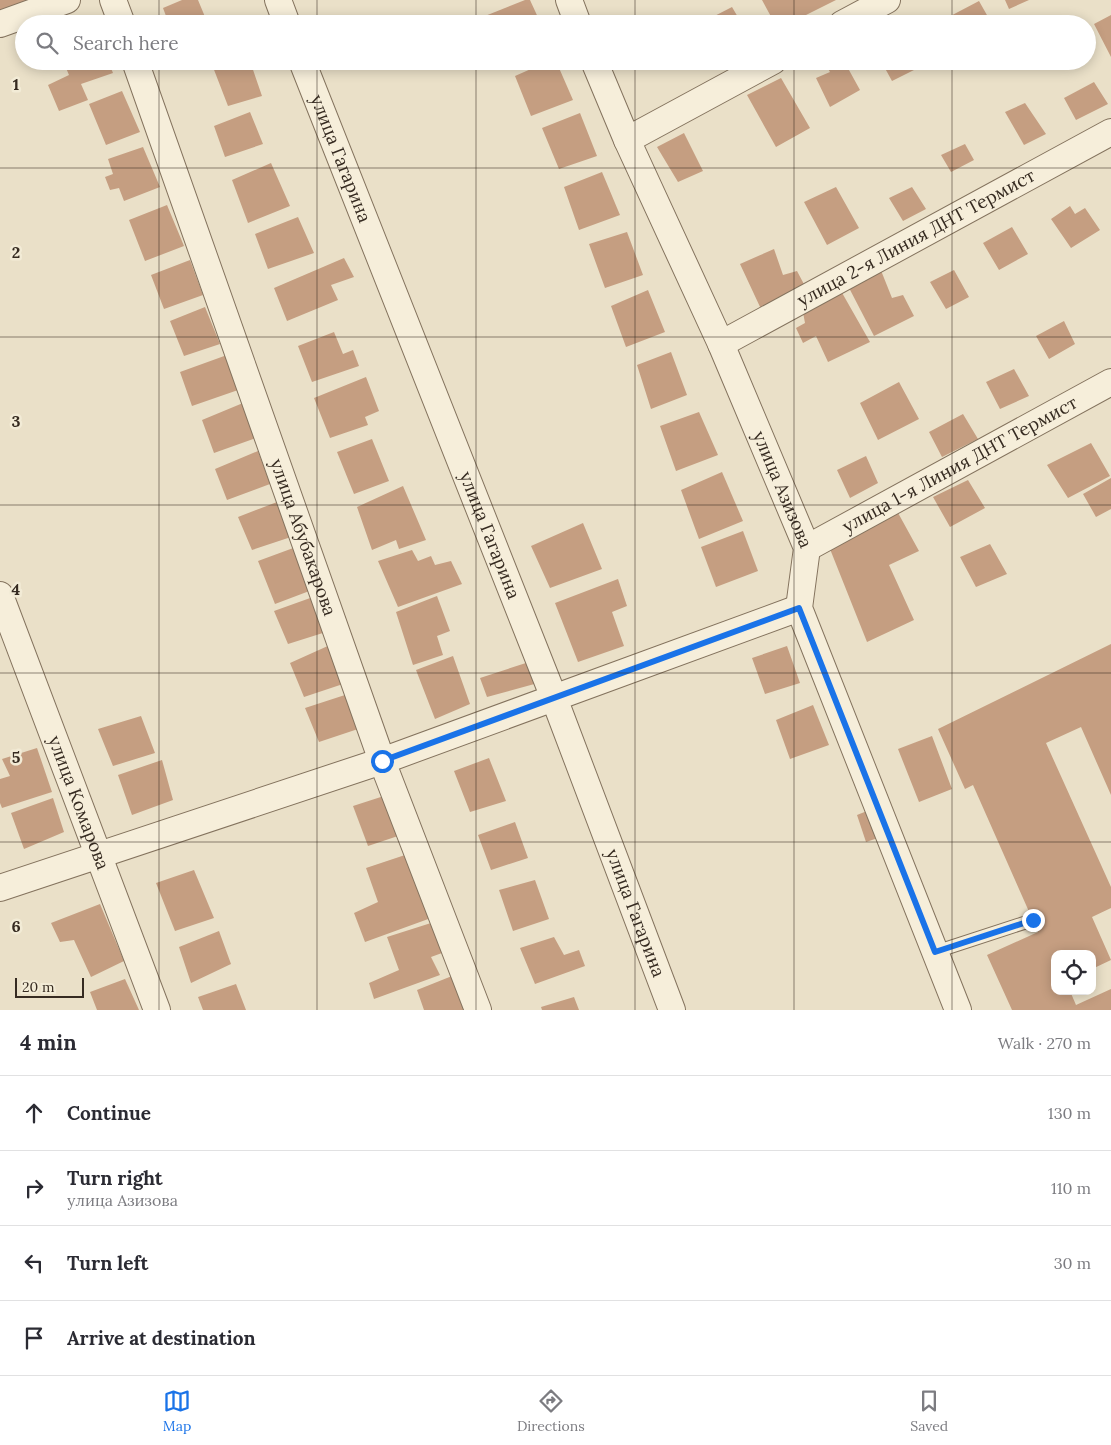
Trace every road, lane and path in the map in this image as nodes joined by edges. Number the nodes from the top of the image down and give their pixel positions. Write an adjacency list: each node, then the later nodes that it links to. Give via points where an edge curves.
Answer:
1 (67, 0): 6 (street)
2 (113, 0): 7 (street)
3 (278, 0): 8 (street)
4 (569, 0): 9 (street)
5 (887, 0): 10 (street)
6 (25, 15)
7 (119, 15)
8 (284, 15)
9 (575, 15)
10 (859, 15)
11 (15, 19): 12 (street)
12 (0, 24)
13 (138, 70): 25 (street, улица Абубакарова)
14 (306, 70): 24 (street, улица Гагарина)
15 (598, 70): 18 (street, улица Азизова)
16 (756, 70): 18 (street)
17 (1111, 132): 19 (street, улица 2-я Линия ДНТ Термист)
18 (627, 140): 19 (street, улица Азизова)
19 (721, 344): 21 (street, улица Азизова)
20 (1111, 382): 21 (street, улица 1-я Линия ДНТ Термист)
21 (807, 548): 23 (street, улица Азизова)
22 (0, 595): 26 (street, улица Комарова)
23 (799, 608): 24 (street); 29 (street, улица Азизова)
24 (554, 698): 25 (street); 32 (street, улица Гагарина)
25 (382, 761): 26 (street); 31 (street, улица Абубакарова)
26 (98, 854): 27 (street); 30 (street, улица Комарова)
27 (0, 888)
28 (1033, 920): 29 (lane)
29 (935, 952): 33 (street, улица Азизова)
30 (157, 1010)
31 (478, 1010)
32 (672, 1010)
33 (958, 1010)

